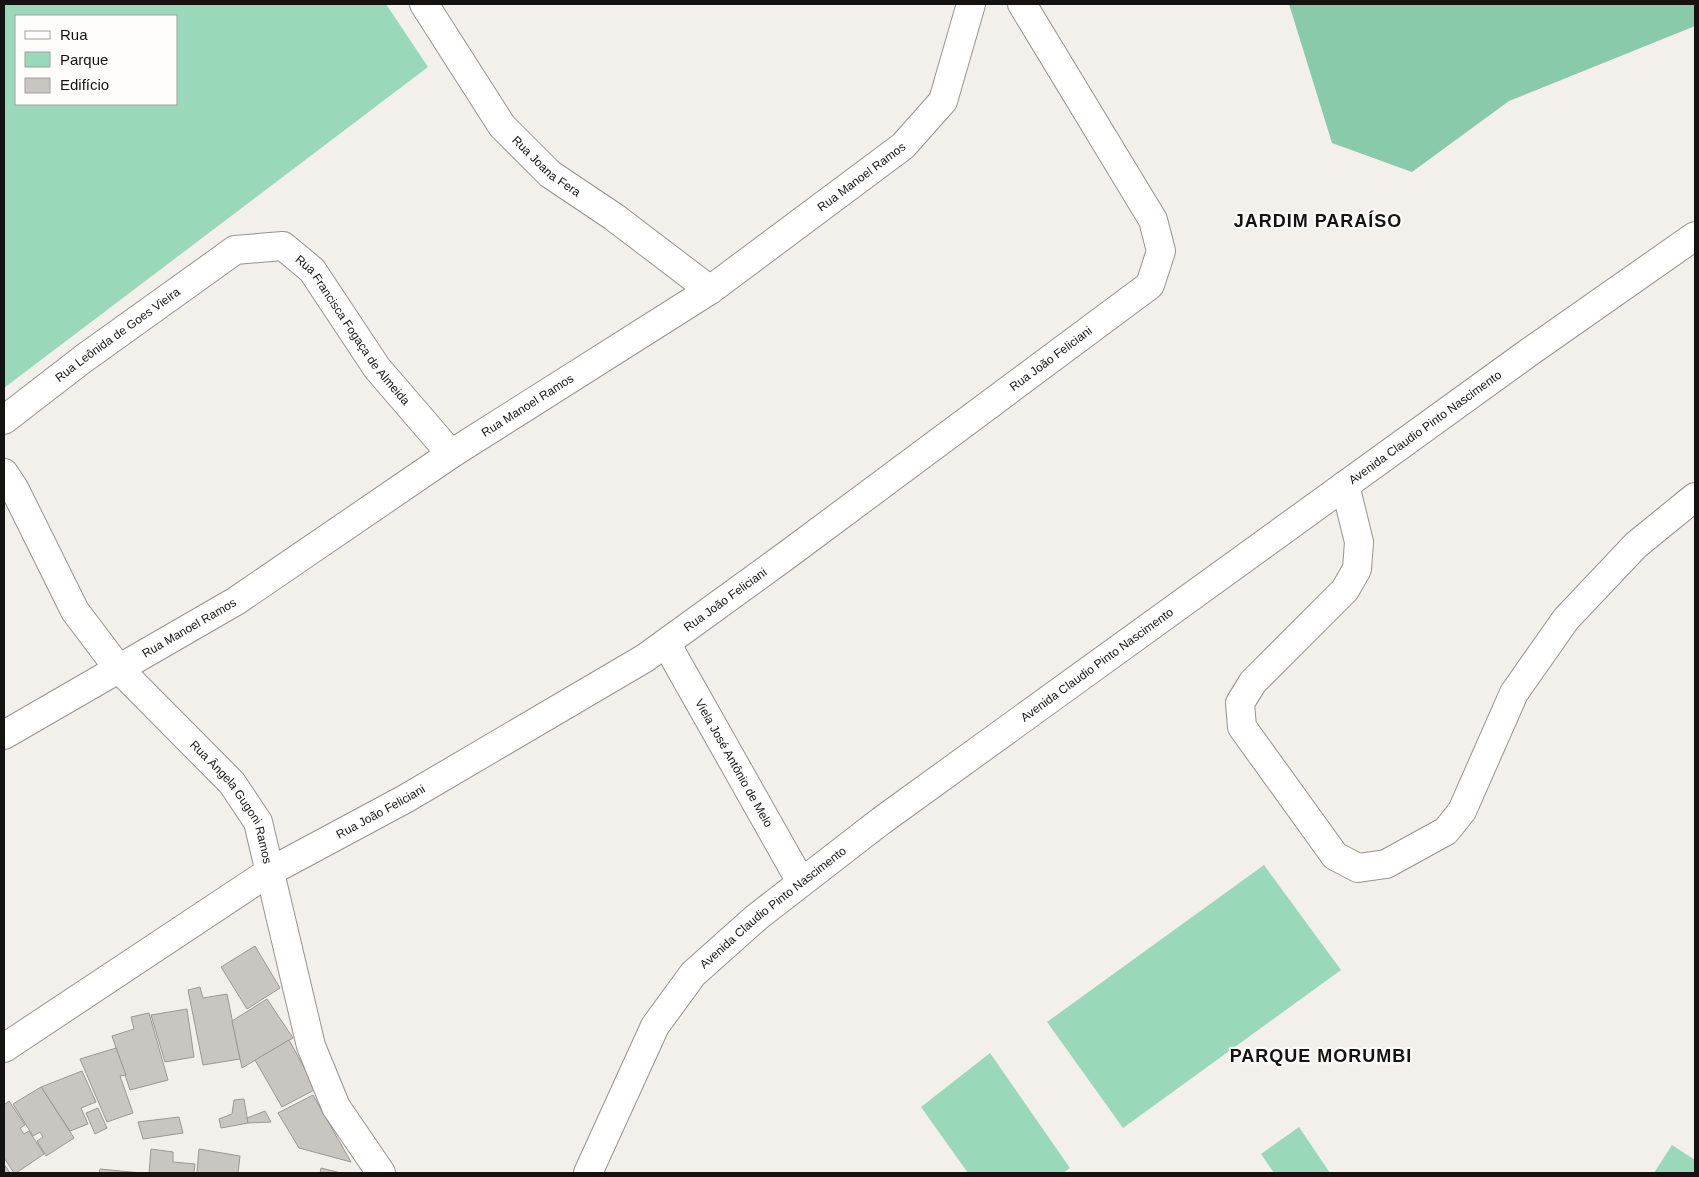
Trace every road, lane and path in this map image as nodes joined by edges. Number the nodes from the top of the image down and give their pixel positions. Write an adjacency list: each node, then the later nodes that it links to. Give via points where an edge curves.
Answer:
1 (424, 4): 6 (street, Rua Joana Fera, via 502,126 550,174)
2 (971, 4): 6 (street, Rua Manoel Ramos, via 943,101 903,146)
3 (1022, 4): 12 (street, Rua João Feliciani, via 1153,220 1161,251 1150,285)
4 (1695, 236): 10 (street, Avenida Claudio Pinto Nascimento)
5 (235, 250): 7 (street, Rua Leônida de Goes Vieira); 8 (street, Rua Francisca Fogaça de Almeida, via 283,246 312,270 377,368)
6 (710, 290): 8 (street, Rua Manoel Ramos)
7 (4, 420)
8 (451, 454): 13 (street, Rua Manoel Ramos, via 236,600)
9 (4, 473): 13 (street, Rua Ângela Gugoni Ramos, via 75,611)
10 (1345, 486): 11 (street, via 1359,542 1357,569 1345,590 1253,682 1240,703 1242,727 1335,856 1358,868 1386,864 1446,831 1462,810 1514,693 1566,620 1636,546); 16 (street, Avenida Claudio Pinto Nascimento, via 881,820)
11 (1695, 497)
12 (666, 643): 15 (street, Rua João Feliciani, via 405,798); 16 (street, Viela José Antônio de Melo)
13 (118, 668): 14 (street, Rua Manoel Ramos); 15 (street, Rua Ângela Gugoni Ramos, via 232,783 258,822)
14 (4, 735)
15 (269, 872): 17 (street, Rua João Feliciani); 18 (street, Rua Ângela Gugoni Ramos, via 311,1046 336,1107)
16 (801, 882): 19 (street, Avenida Claudio Pinto Nascimento, via 693,974 660,1019)
17 (4, 1048)
18 (381, 1173)
19 (588, 1173)

